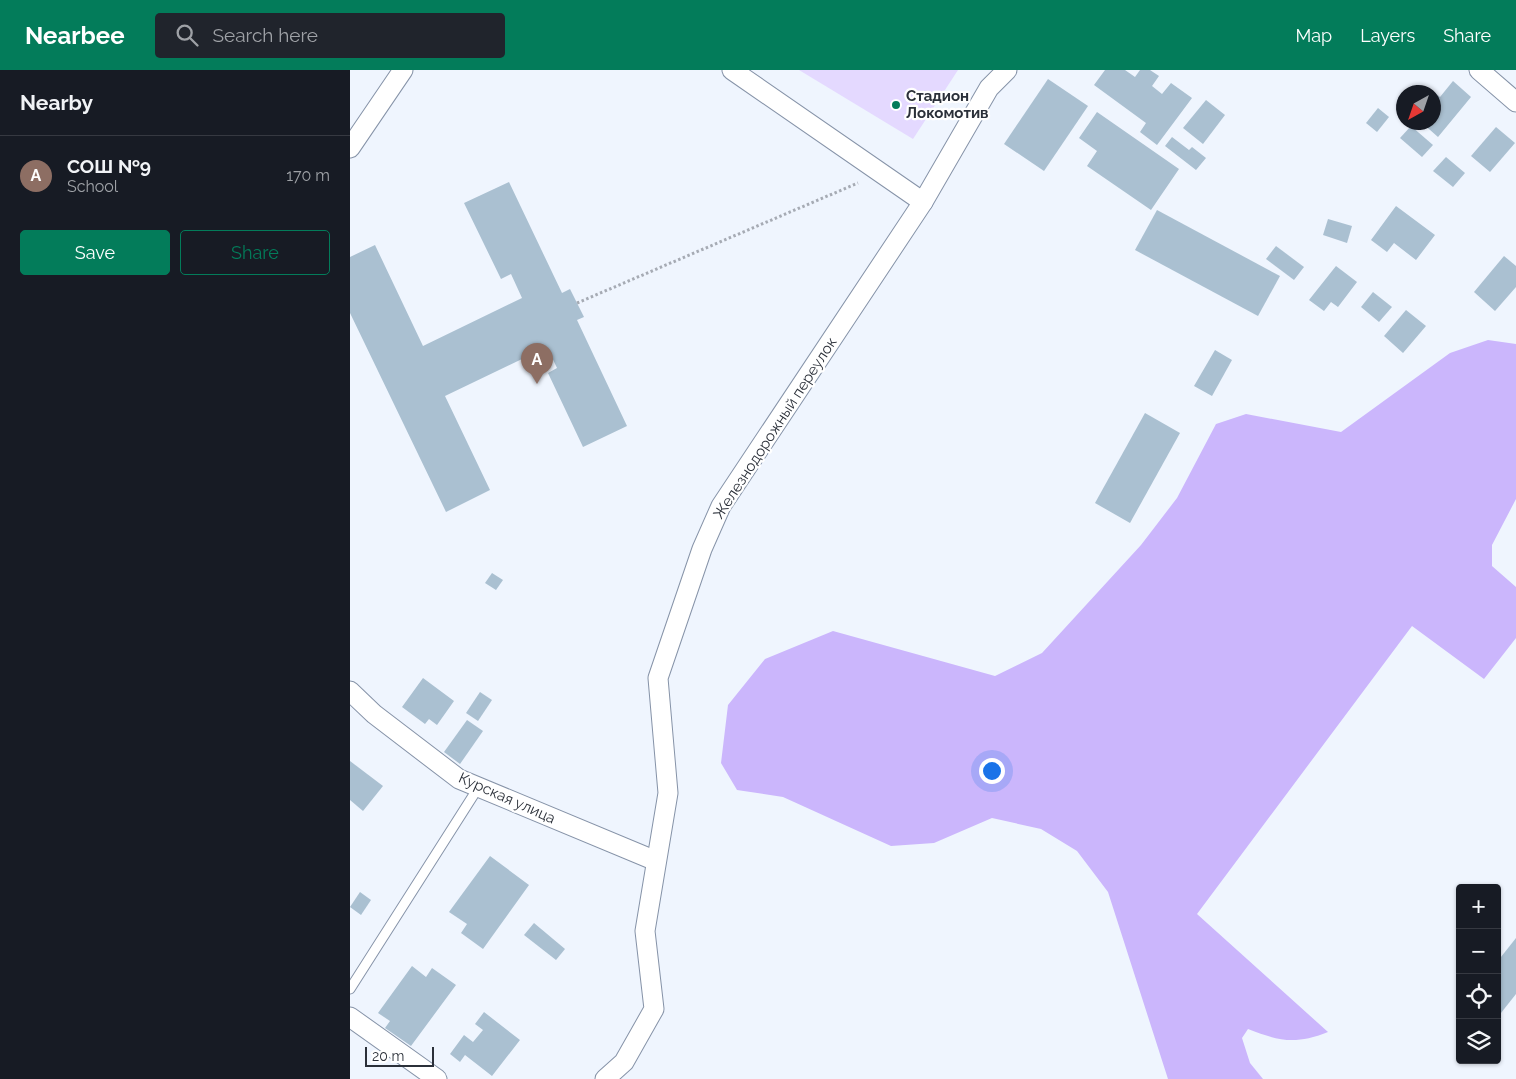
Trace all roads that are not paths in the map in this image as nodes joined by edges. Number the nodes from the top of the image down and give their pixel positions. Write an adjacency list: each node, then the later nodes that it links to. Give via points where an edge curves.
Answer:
1 (403, 70): 6 (street)
2 (732, 70): 7 (street)
3 (1007, 70): 7 (street, Железнодорожный переулок, via 989,88)
4 (1479, 70): 5 (street)
5 (1516, 102)
6 (350, 148)
7 (923, 202): 10 (street, Железнодорожный переулок, via 726,498 702,549 658,678 668,793)
8 (350, 690): 9 (street, Курская улица, via 374,714 459,779)
9 (478, 788): 10 (street, Курская улица); 11 (lane)
10 (656, 861): 14 (street, Железнодорожный переулок, via 645,931 654,1009 624,1062)
11 (350, 989)
12 (350, 1017): 13 (street)
13 (437, 1079)
14 (605, 1079)

